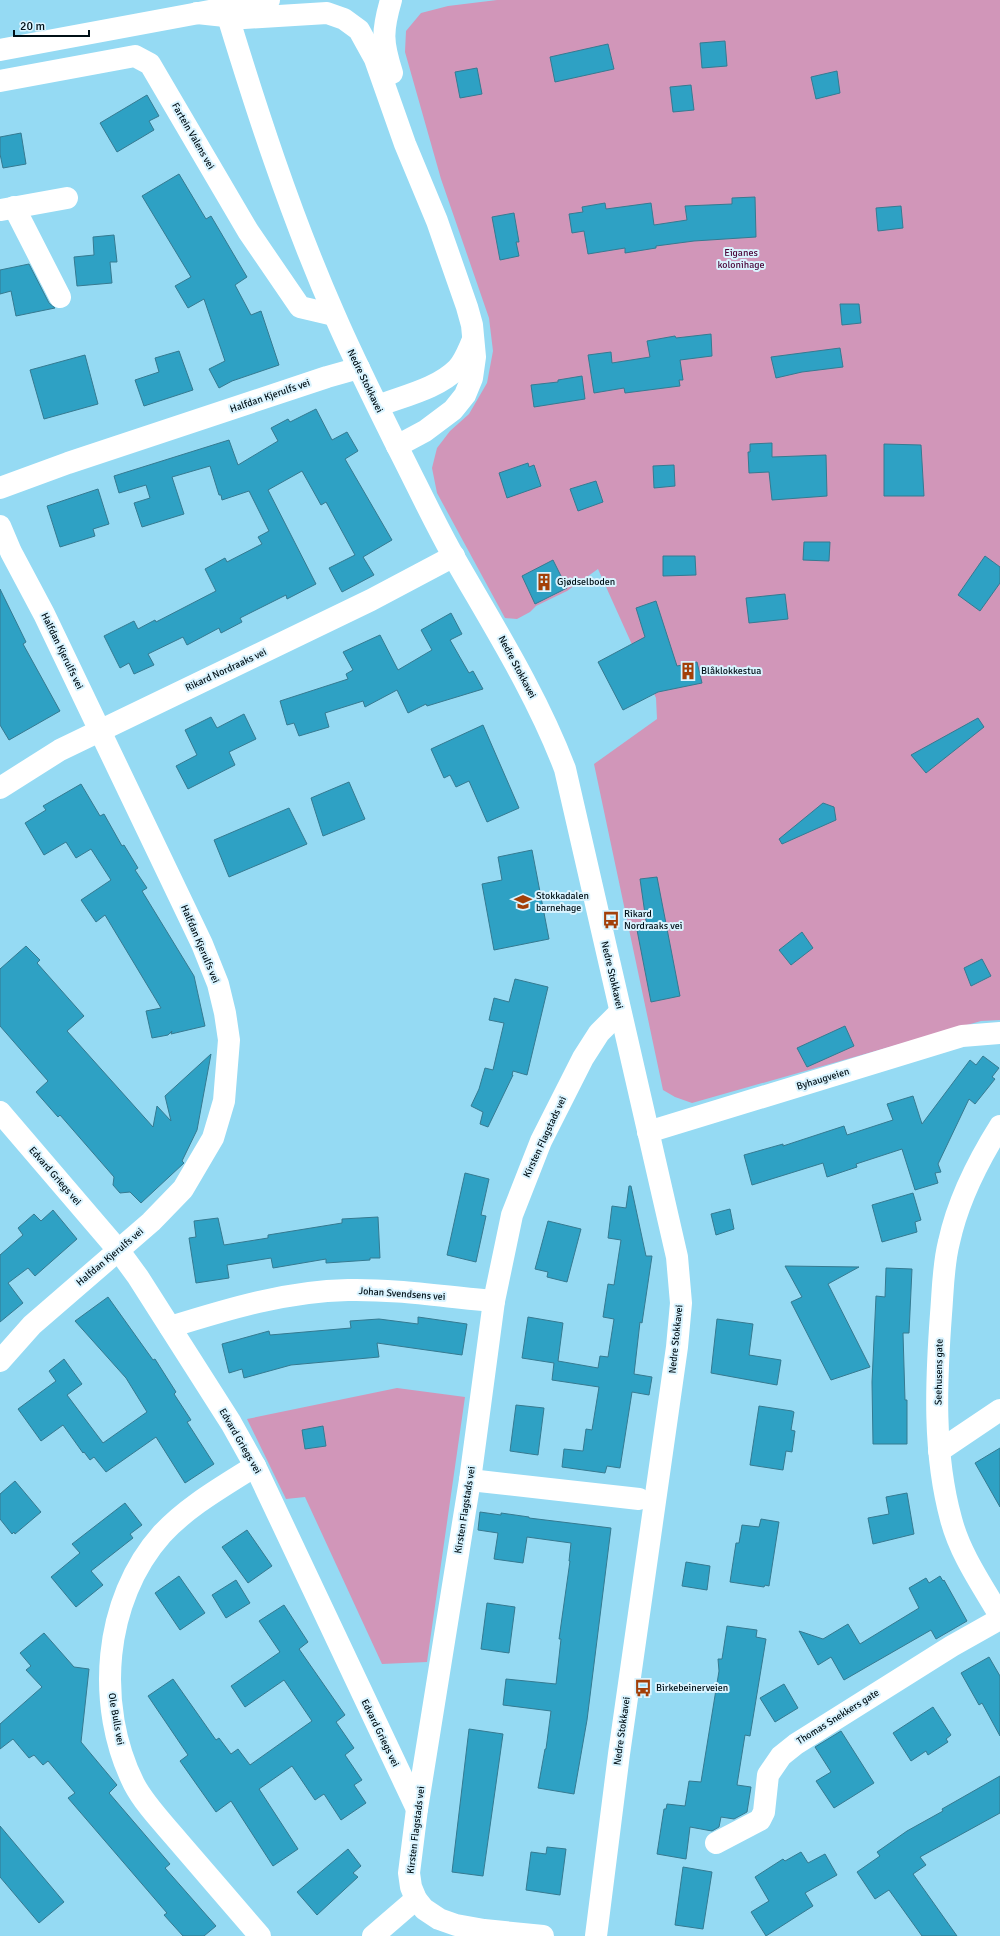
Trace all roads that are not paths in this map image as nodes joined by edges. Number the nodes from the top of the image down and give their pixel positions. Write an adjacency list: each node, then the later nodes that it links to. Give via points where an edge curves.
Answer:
1 (223, 0): 11 (street, Nedre Stokkavei, via 246,77)
2 (268, 0): 4 (street)
3 (391, 0): 9 (street, via 384,24 385,51 416,142)
4 (197, 13): 5 (street); 9 (street, via 244,18 327,13 344,19 359,30 375,59 405,144)
5 (0, 50)
6 (0, 81): 11 (street, Fartein Valens vei, via 135,56 150,64 248,231 300,307)
7 (67, 198): 8 (street)
8 (7, 209): 10 (street)
9 (438, 221): 12 (street, via 467,307)
10 (60, 297)
11 (334, 315): 13 (street, Nedre Stokkavei)
12 (474, 339): 14 (street, via 458,369 442,380); 15 (street, via 472,378 465,395 441,420)
13 (359, 368): 14 (street, Nedre Stokkavei); 16 (street, Halfdan Kjerulfs vei, via 68,463)
14 (378, 406): 15 (street, Nedre Stokkavei)
15 (398, 446): 18 (street, Nedre Stokkavei)
16 (0, 488)
17 (0, 526): 19 (street, Halfdan Kjerulfs vei)
18 (454, 556): 19 (street, Rikard Nordraaks vei, via 371,600); 21 (street, Nedre Stokkavei, via 545,720 565,769)
19 (100, 730): 20 (street, Rikard Nordraaks vei, via 60,750); 26 (street, Halfdan Kjerulfs vei, via 202,944 218,984 229,1040 224,1101 213,1138 183,1189)
20 (0, 788)
21 (620, 1012): 25 (street, Nedre Stokkavei); 27 (street, Kirsten Flagstads vei, via 599,1033 583,1058 541,1141 512,1215)
22 (1000, 1033): 25 (street, Byhaugveien, via 962,1036)
23 (0, 1112): 26 (street, Edvard Griegs vei)
24 (1000, 1126): 31 (street, Seehusens gate, via 966,1188 948,1242 938,1348)
25 (648, 1132): 44 (street, Nedre Stokkavei, via 677,1257 681,1303)
26 (119, 1251): 28 (street, Edvard Griegs vei); 29 (street, Halfdan Kjerulfs vei, via 32,1325)
27 (494, 1301): 28 (street, Johan Svendsens vei, via 400,1291 347,1290 285,1296 227,1309); 33 (street, Kirsten Flagstads vei)
28 (170, 1328): 32 (street, Edvard Griegs vei)
29 (0, 1361)
30 (1000, 1410): 31 (street)
31 (940, 1451): 35 (street, Seehusens gate, via 946,1500 959,1545)
32 (255, 1466): 37 (street, Edvard Griegs vei); 41 (street, Ole Bulls vei, via 185,1512 162,1535 142,1562 123,1599 110,1665 111,1700 119,1745 135,1785 155,1814)
33 (470, 1480): 34 (street); 37 (street, Kirsten Flagstads vei)
34 (639, 1499)
35 (1000, 1616)
36 (1000, 1619): 38 (street, Thomas Snekkers gate, via 952,1646 796,1744 781,1756 768,1775 764,1812 760,1820)
37 (417, 1809): 39 (street, Kirsten Flagstads vei, via 409,1873)
38 (716, 1843)
39 (416, 1899): 40 (street, Kirsten Flagstads vei, via 424,1909 438,1919); 42 (street)
40 (480, 1933): 43 (street, Kirsten Flagstads vei)
41 (260, 1936)
42 (373, 1936)
43 (543, 1936)
44 (596, 1936)

